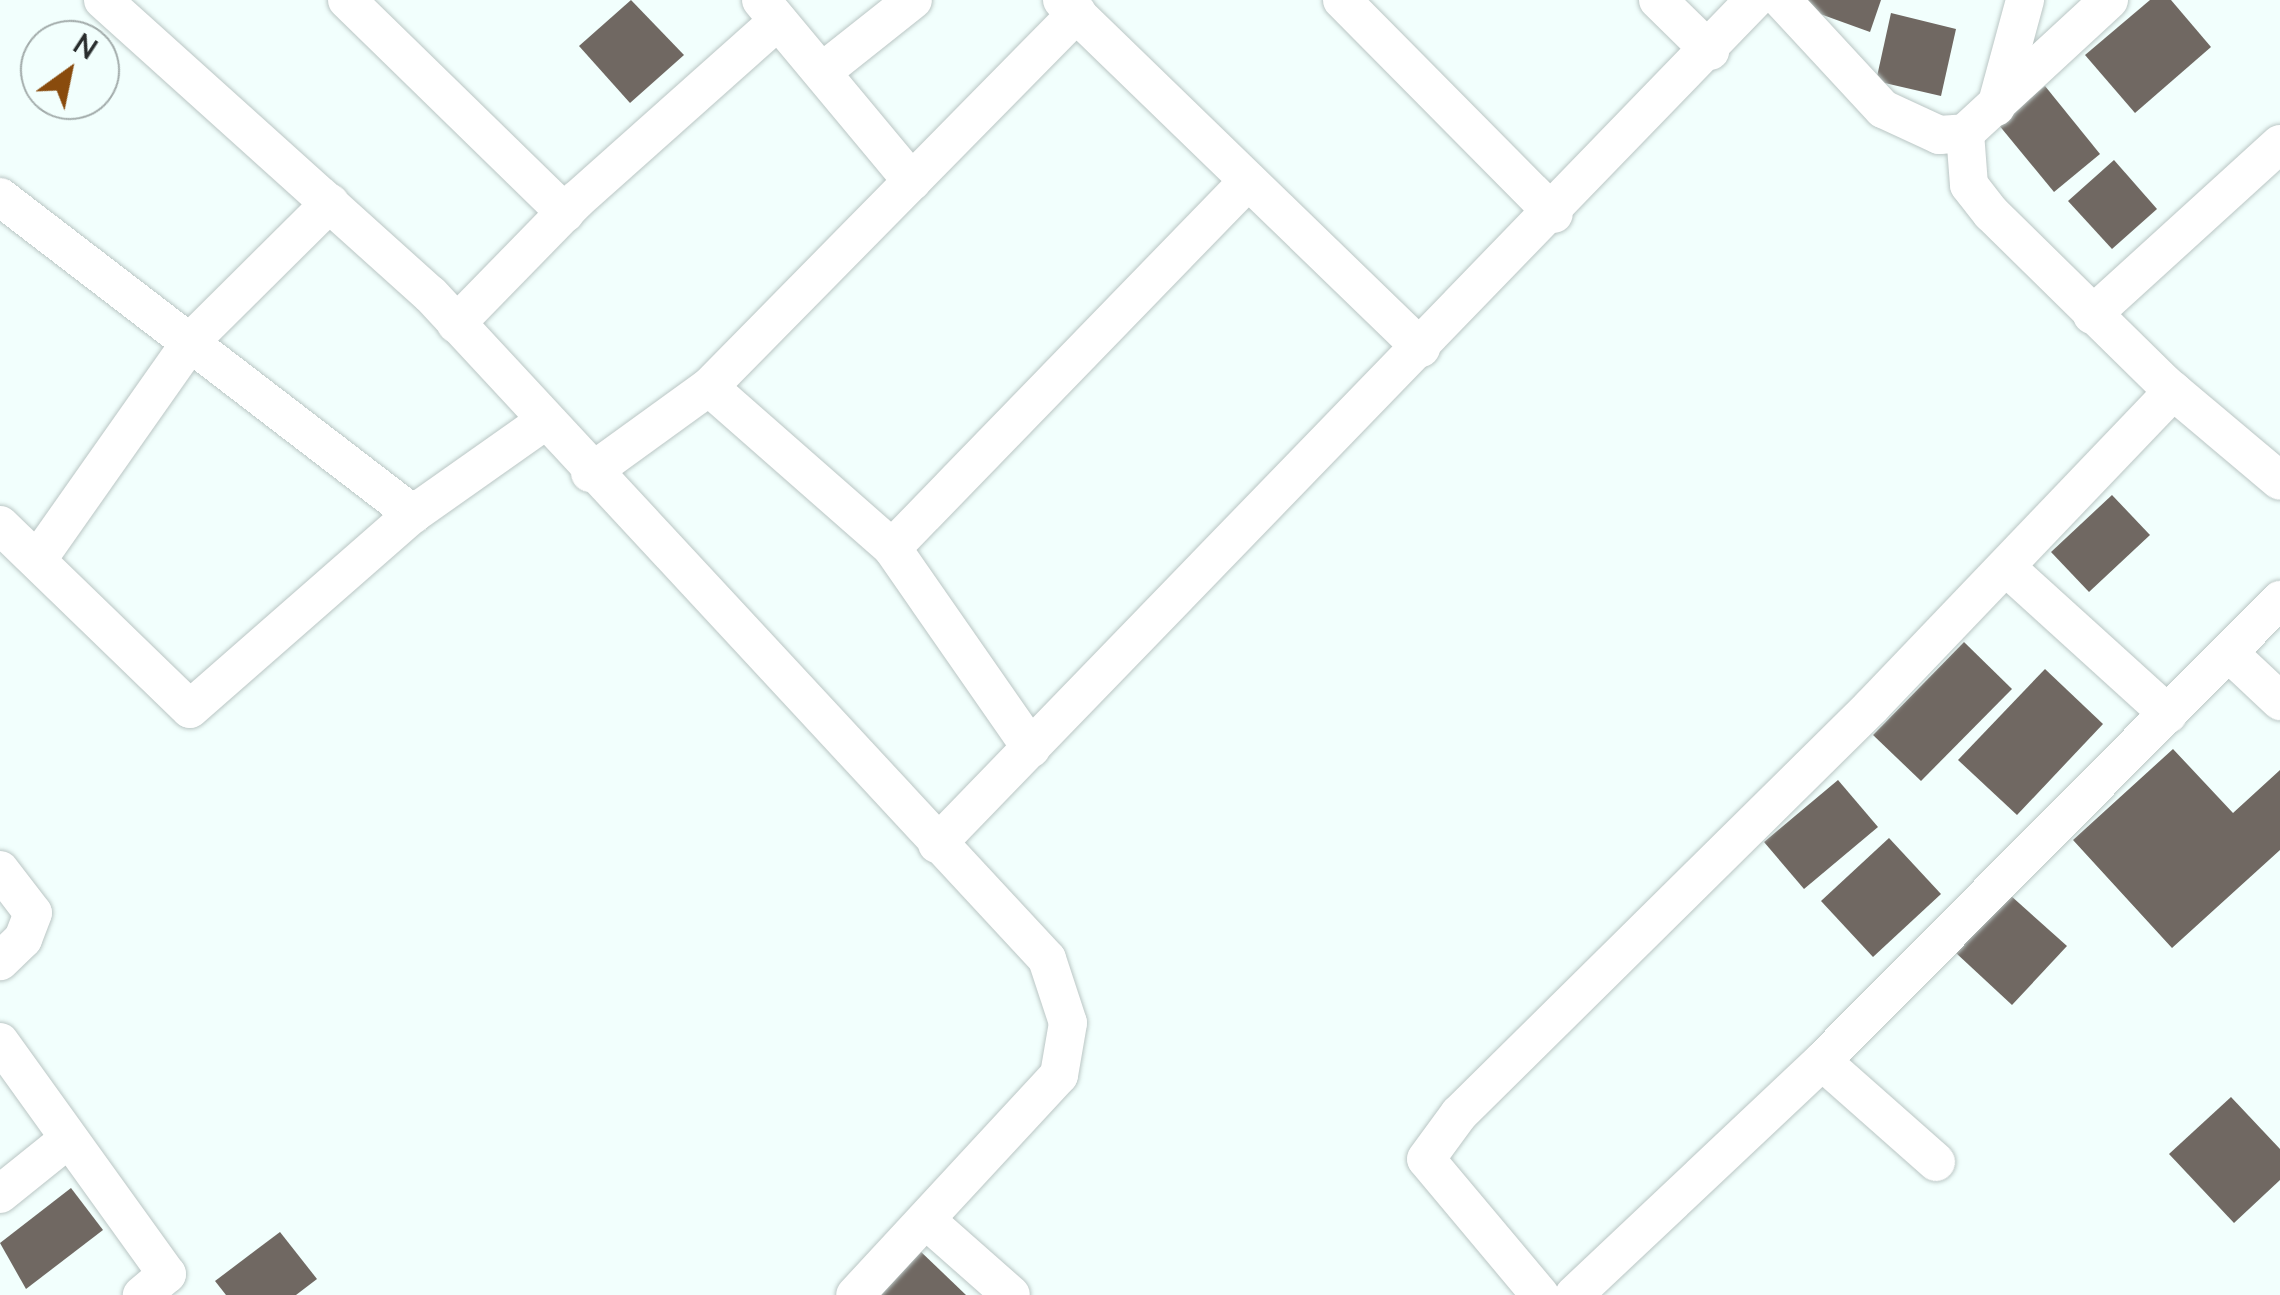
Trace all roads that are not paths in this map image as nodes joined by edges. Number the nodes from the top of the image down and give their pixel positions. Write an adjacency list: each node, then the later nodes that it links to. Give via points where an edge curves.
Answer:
1 (103, 0): 20 (street)
2 (347, 0): 21 (street)
3 (913, 0): 13 (street)
4 (1342, 0): 22 (street)
5 (1658, 0): 12 (street)
6 (1754, 0): 12 (street)
7 (1782, 0): 15 (street, via 1882,109 1918,132)
8 (2025, 0): 14 (street)
9 (2108, 0): 14 (street)
10 (1069, 7): 17 (street); 18 (street)
11 (770, 10): 13 (street); 21 (street)
12 (1710, 51): 22 (street)
13 (822, 72): 17 (street)
14 (1996, 107): 15 (street)
15 (1966, 133): 23 (street, via 1970,185)
16 (2280, 144): 23 (street)
17 (912, 181): 27 (street)
18 (1247, 182): 26 (street); 34 (street)
19 (0, 197): 25 (street)
20 (330, 203): 24 (street); 25 (street)
21 (564, 213): 24 (street)
22 (1554, 214): 26 (street)
23 (2092, 315): 28 (street)
24 (456, 324): 29 (street)
25 (191, 341): 32 (street); 35 (street)
26 (1421, 348): 41 (street)
27 (709, 387): 31 (street); 34 (street)
28 (2172, 391): 30 (street); 36 (street)
29 (542, 422): 31 (street); 32 (street)
30 (2274, 463)
31 (590, 472): 42 (street)
32 (413, 514): 35 (street, via 190,710)
33 (0, 525): 35 (street)
34 (892, 548): 41 (street)
35 (38, 559)
36 (2006, 567): 40 (street); 54 (street, via 1459,1114 1426,1159)
37 (2280, 600): 38 (street)
38 (2230, 654): 39 (street); 40 (street)
39 (2280, 701)
40 (2168, 714): 46 (street)
41 (1030, 748): 42 (street)
42 (937, 844): 50 (street, via 1047,959 1068,1023 1059,1075)
43 (0, 870): 44 (street, via 32,914 24,939)
44 (0, 961)
45 (0, 1042): 47 (street)
46 (1822, 1061): 48 (street); 55 (street)
47 (66, 1140): 49 (street); 51 (street)
48 (1936, 1162)
49 (0, 1194)
50 (926, 1220): 52 (street); 53 (street)
51 (164, 1288)
52 (855, 1295)
53 (1011, 1295)
54 (1540, 1295)
55 (1574, 1295)

